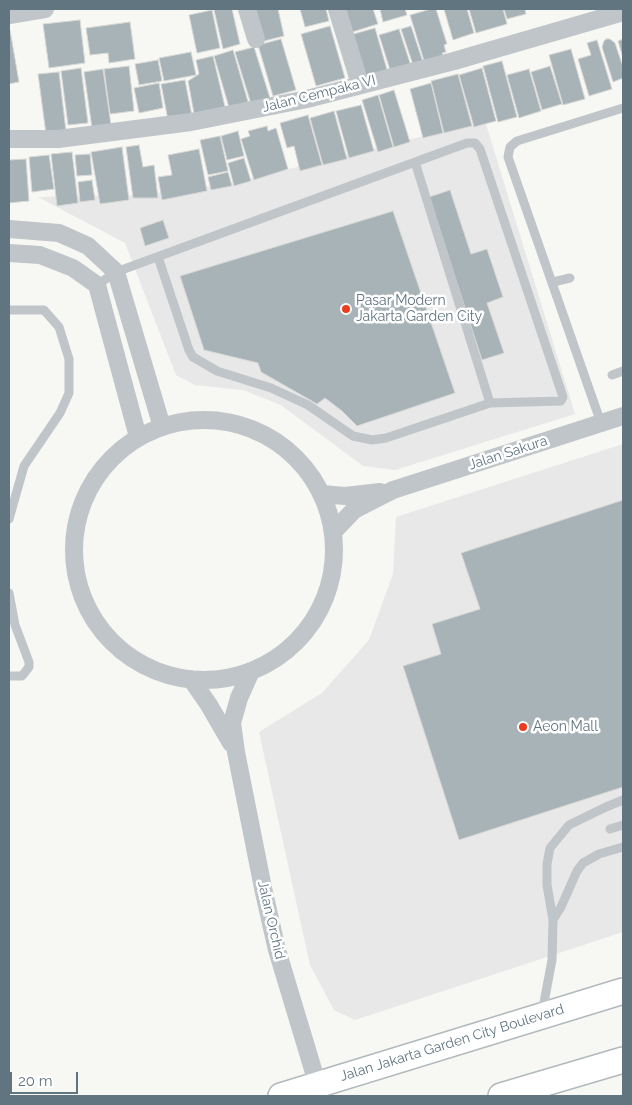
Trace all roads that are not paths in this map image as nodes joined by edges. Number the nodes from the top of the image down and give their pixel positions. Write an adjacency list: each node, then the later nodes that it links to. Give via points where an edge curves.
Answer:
1 (45, 9): 5 (street)
2 (247, 9): 6 (street)
3 (337, 9): 7 (street)
4 (623, 12): 7 (street, Jalan Cempaka VI, via 454,61)
5 (9, 15)
6 (256, 39)
7 (360, 84): 9 (street, Jalan Cempaka VI, via 307,99 191,122 58,139)
8 (623, 108): 16 (lane, via 517,141 510,147 508,156)
9 (9, 140)
10 (415, 162): 13 (lane); 21 (lane); 21 (lane, via 467,143 474,143 480,148 563,397 561,400)
11 (9, 229): 14 (street, via 59,233 88,246)
12 (9, 253): 17 (street, via 40,255 73,268)
13 (158, 258): 14 (lane); 21 (lane, via 193,357 216,371 271,388 308,405 353,436 372,440 386,438)
14 (116, 272): 17 (lane); 24 (street)
15 (570, 278): 16 (lane)
16 (552, 282): 23 (lane)
17 (97, 284): 25 (street)
18 (9, 310): 28 (lane, via 44,310 59,327 69,359 69,393 60,413 24,466)
19 (623, 371): 20 (lane)
20 (612, 375)
21 (490, 403)
22 (623, 416): 23 (street, Jalan Sakura)
23 (601, 423): 26 (street, Jalan Sakura)
24 (162, 427): 25 (street); 27 (street, via 197,420 217,420 257,430 275,440 306,467)
25 (138, 437): 33 (street, via 106,463 84,498 74,537 76,578 91,616 117,647 151,669)
26 (393, 490): 27 (street, Jalan Sakura, via 344,496); 29 (street, Jalan Sakura, via 354,510)
27 (322, 494): 29 (street)
28 (9, 519)
29 (333, 532): 31 (street, via 334,563 330,583 314,620 287,650)
30 (9, 593): 32 (lane, via 15,625 29,667 22,676)
31 (251, 671): 33 (street, via 223,678); 34 (street, Jalan Orchid, via 232,722)
32 (9, 676)
33 (191, 679): 34 (street)
34 (236, 752): 43 (street, Jalan Orchid, via 277,950)
35 (623, 800): 39 (lane, via 569,825 550,848 547,885)
36 (623, 825): 37 (lane)
37 (610, 829)
38 (623, 847): 39 (lane, via 583,863)
39 (553, 920): 41 (lane, via 552,960)
40 (623, 991): 41 (street, Jalan Jakarta Garden City Boulevard)
41 (542, 1015): 43 (street, Jalan Jakarta Garden City Boulevard)
42 (623, 1060): 45 (street)
43 (320, 1091): 44 (street, Jalan Jakarta Garden City Boulevard)
44 (281, 1096)
45 (501, 1096)

